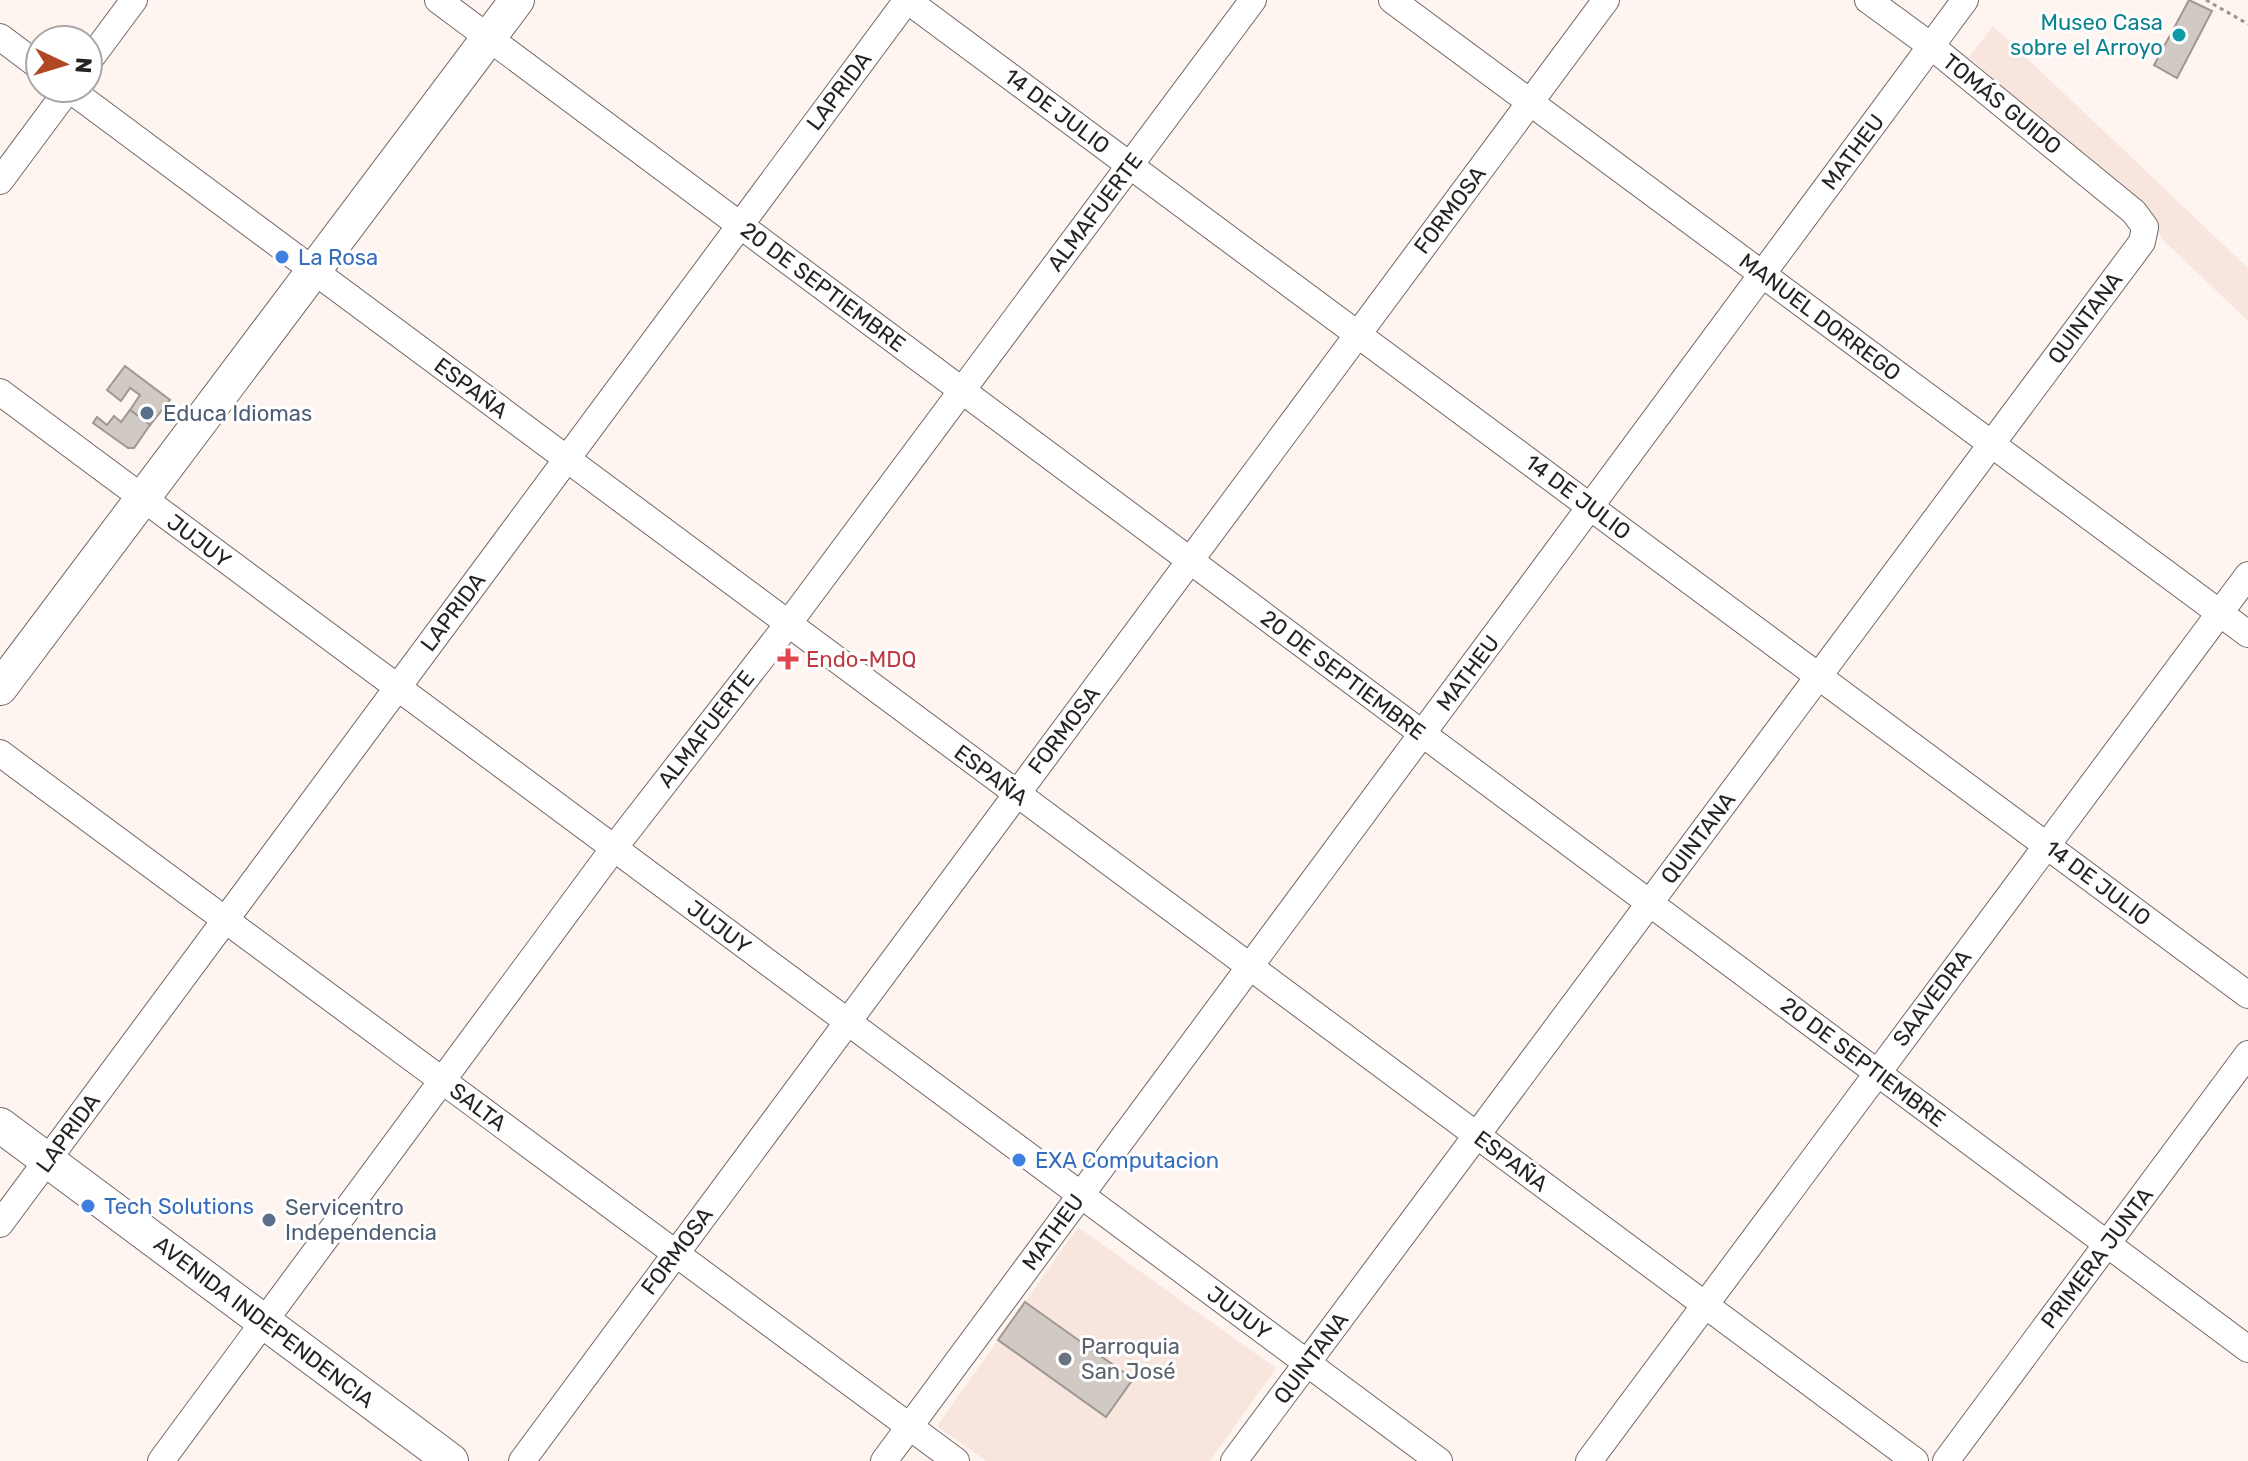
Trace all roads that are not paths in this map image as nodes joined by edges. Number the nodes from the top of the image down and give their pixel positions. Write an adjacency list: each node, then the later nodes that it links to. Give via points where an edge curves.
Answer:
1 (134, 0): 12 (street)
2 (438, 0): 11 (street, 20 DE SEPTIEMBRE)
3 (517, 0): 11 (main road)
4 (907, 0): 18 (street, 14 DE JULIO); 21 (street, LAPRIDA)
5 (1253, 0): 18 (street, ALMAFUERTE)
6 (1392, 0): 15 (street, MANUEL DORREGO)
7 (1606, 0): 15 (street, FORMOSA)
8 (1868, 0): 13 (street, TOMÁS GUIDO)
9 (1965, 0): 13 (street, MATHEU)
10 (0, 37): 14 (street)
11 (489, 38): 21 (street, 20 DE SEPTIEMBRE); 22 (main road)
12 (104, 40)
13 (1931, 46): 20 (street, TOMÁS GUIDO); 23 (street, MATHEU)
14 (24, 55)
15 (1530, 102): 23 (street, MANUEL DORREGO); 24 (street, FORMOSA)
16 (56, 104): 19 (street)
17 (89, 104): 22 (street, ESPAÑA)
18 (1130, 165): 24 (street, 14 DE JULIO); 25 (street, ALMAFUERTE)
19 (0, 181)
20 (2134, 212): 27 (street, QUINTANA, via 2145,227 2142,242)
21 (740, 225): 25 (street, 20 DE SEPTIEMBRE); 28 (street, LAPRIDA)
22 (313, 271): 28 (street, ESPAÑA); 29 (main road)
23 (1762, 274): 27 (street, MANUEL DORREGO); 30 (street, MATHEU)
24 (1358, 334): 30 (street, 14 DE JULIO); 31 (street, FORMOSA)
25 (962, 391): 31 (street, 20 DE SEPTIEMBRE); 34 (street, ALMAFUERTE)
26 (0, 392): 29 (street, JUJUY)
27 (1990, 443): 33 (street, MANUEL DORREGO); 36 (street, QUINTANA)
28 (567, 459): 34 (street, ESPAÑA); 38 (street, LAPRIDA)
29 (142, 498): 37 (main road); 38 (street, JUJUY)
30 (1591, 507): 36 (street, 14 DE JULIO); 39 (street, MATHEU)
31 (1190, 560): 39 (street, 20 DE SEPTIEMBRE); 41 (street, FORMOSA)
32 (2248, 575): 33 (street, SAAVEDRA)
33 (2219, 612): 35 (street, MANUEL DORREGO); 42 (street, SAAVEDRA)
34 (788, 624): 41 (street, ESPAÑA); 43 (street, ALMAFUERTE)
35 (2248, 634)
36 (1818, 676): 42 (street, 14 DE JULIO); 44 (street, QUINTANA)
37 (0, 688)
38 (397, 688): 43 (street, JUJUY); 45 (street, LAPRIDA)
39 (1422, 734): 44 (street, 20 DE SEPTIEMBRE); 46 (street, MATHEU)
40 (0, 753): 45 (street, SALTA)
41 (1017, 794): 46 (street, ESPAÑA); 48 (street, FORMOSA)
42 (2046, 845): 47 (street, 14 DE JULIO); 50 (street, SAAVEDRA)
43 (614, 848): 48 (street, JUJUY); 51 (street, ALMAFUERTE)
44 (1650, 903): 50 (street, 20 DE SEPTIEMBRE); 53 (street, QUINTANA)
45 (225, 920): 51 (street, SALTA); 54 (street, LAPRIDA)
46 (1250, 967): 53 (street, ESPAÑA); 55 (street, MATHEU)
47 (2248, 995)
48 (847, 1022): 55 (street, JUJUY); 58 (street, FORMOSA)
49 (2248, 1054): 57 (street, PRIMERA JUNTA)
50 (1877, 1072): 57 (street, 20 DE SEPTIEMBRE); 59 (street, SAAVEDRA)
51 (441, 1080): 58 (street, SALTA); 60 (street, ALMAFUERTE)
52 (0, 1125): 54 (main road, AVENIDA INDEPENDENCIA)
53 (1476, 1135): 59 (street, ESPAÑA); 62 (street, QUINTANA)
54 (48, 1160): 56 (street, LAPRIDA); 60 (main road, AVENIDA INDEPENDENCIA)
55 (1081, 1195): 62 (street, JUJUY); 63 (street, MATHEU)
56 (0, 1224)
57 (2107, 1244): 61 (street, 20 DE SEPTIEMBRE); 73 (street, PRIMERA JUNTA)
58 (675, 1253): 63 (street, SALTA); 66 (street, FORMOSA)
59 (1705, 1305): 71 (street, SAAVEDRA); 72 (street, ESPAÑA)
60 (265, 1322): 64 (street, ALMAFUERTE); 65 (main road, AVENIDA INDEPENDENCIA)
61 (2248, 1349)
62 (1307, 1363): 69 (street, QUINTANA); 70 (street, JUJUY)
63 (910, 1427): 67 (street, MATHEU); 68 (street, SALTA)
64 (161, 1461)
65 (451, 1461)
66 (522, 1461)
67 (884, 1461)
68 (956, 1461)
69 (1234, 1461)
70 (1439, 1461)
71 (1589, 1461)
72 (1915, 1461)
73 (1946, 1461)

